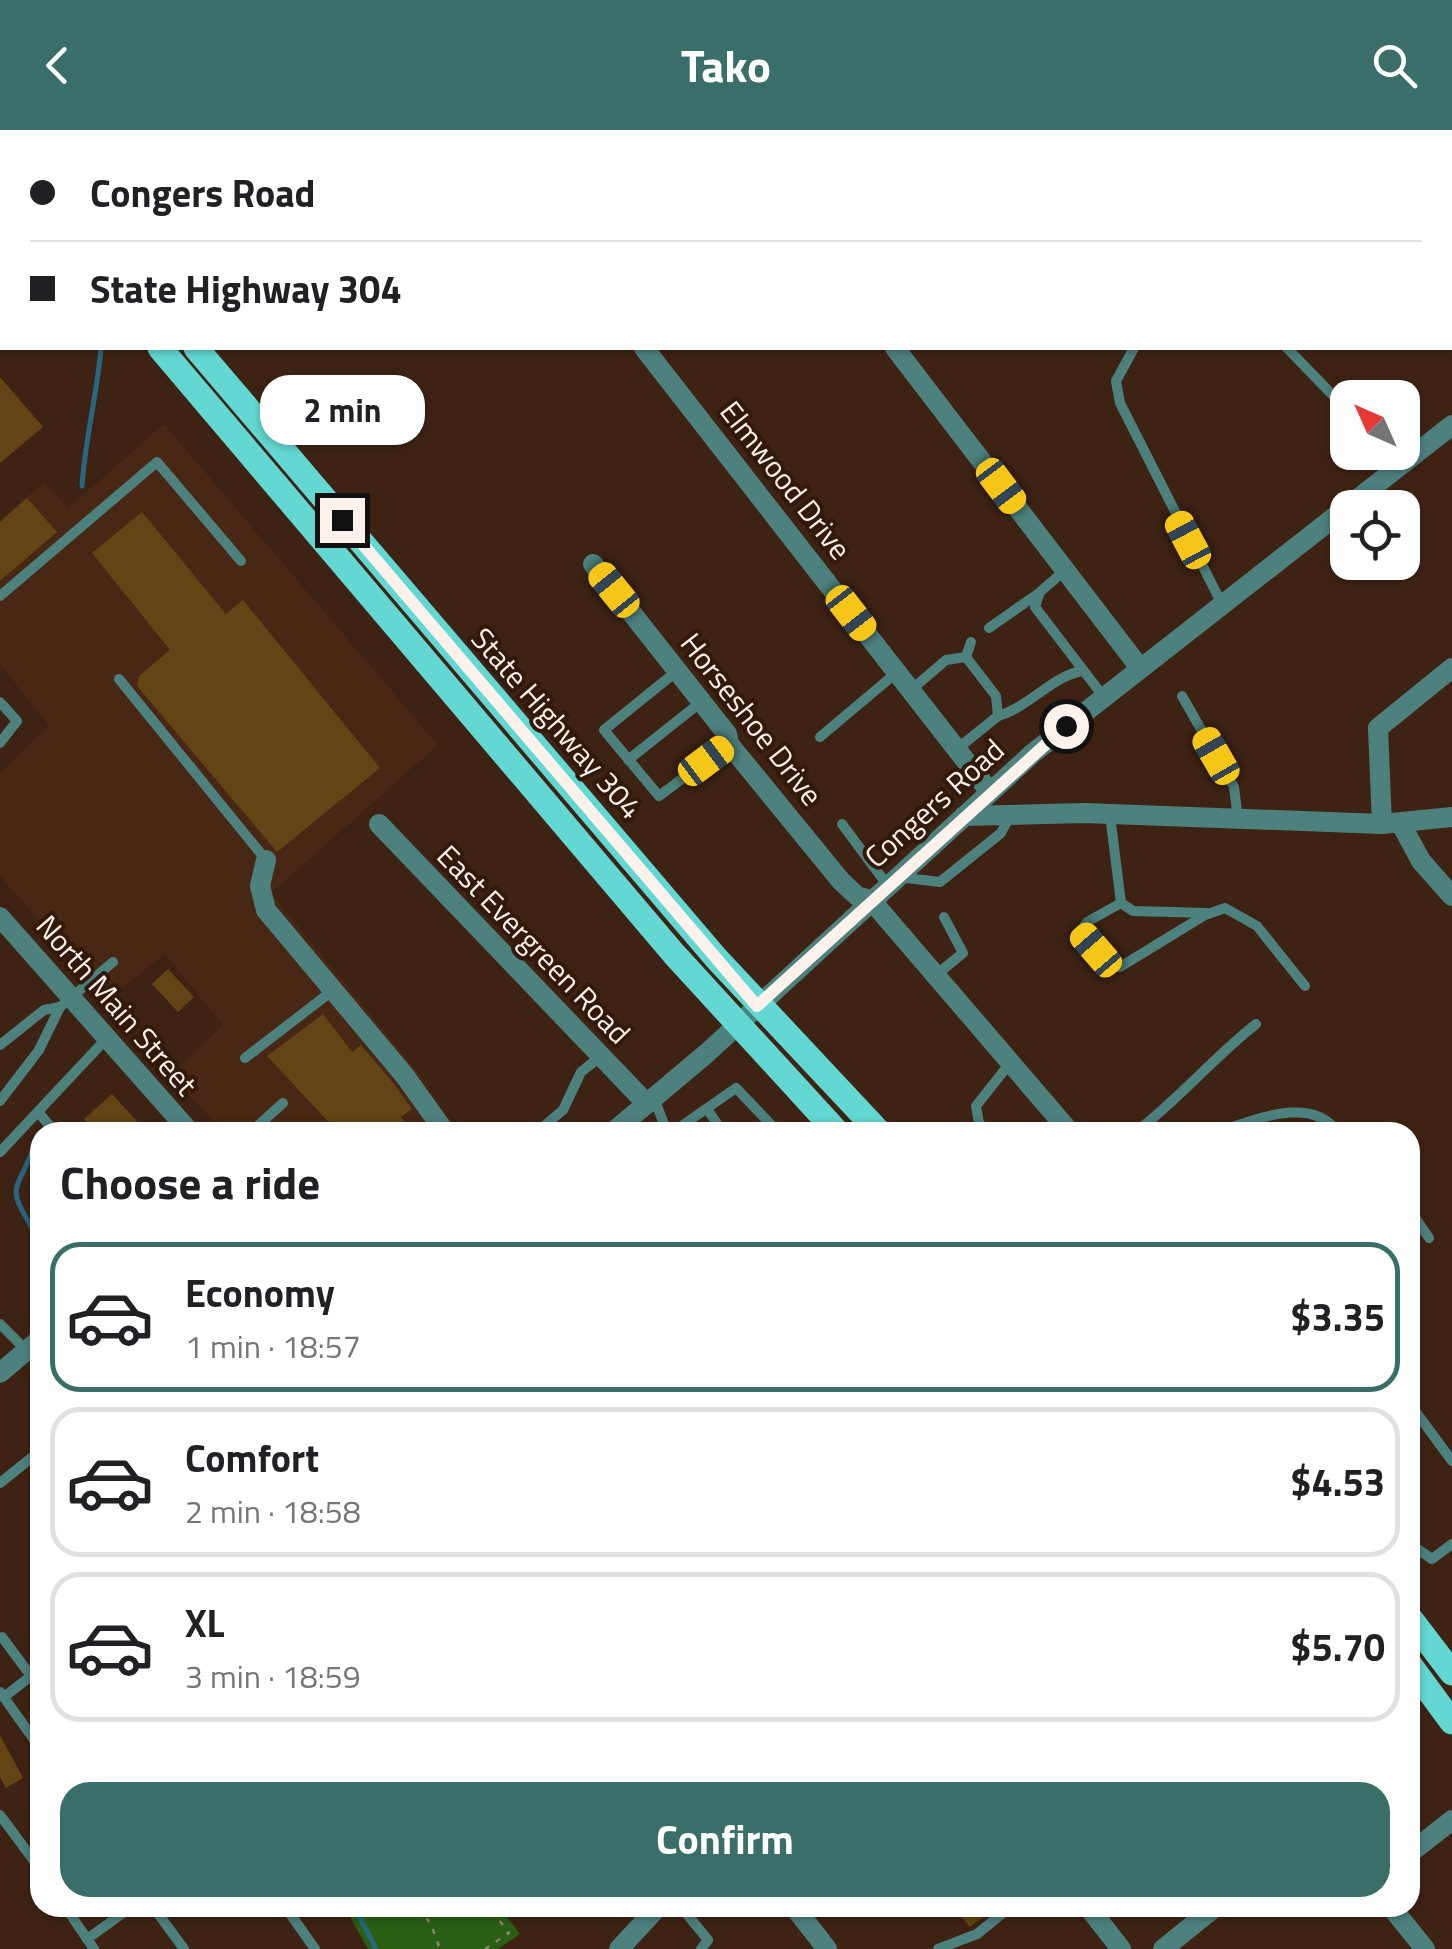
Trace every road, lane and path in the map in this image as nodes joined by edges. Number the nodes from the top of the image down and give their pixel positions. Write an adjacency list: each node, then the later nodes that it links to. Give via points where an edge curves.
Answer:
1 (162, 350): 61 (main road, State Highway 304)
2 (198, 350): 59 (main road, State Highway 304)
3 (646, 350): 24 (street, Elmwood Drive)
4 (897, 350): 13 (street)
5 (1133, 350): 16 (lane, via 1116,381 1120,403)
6 (1288, 350): 7 (lane)
7 (1330, 393)
8 (1452, 425): 9 (street, Congers Road)
9 (1420, 444)
10 (1381, 470): 16 (street, Congers Road)
11 (241, 561): 15 (lane, via 157,462)
12 (593, 564): 22 (street, Horseshoe Drive)
13 (1065, 570): 14 (lane); 20 (street)
14 (1040, 592): 17 (lane); 23 (lane, via 1035,607)
15 (0, 596)
16 (1222, 604): 20 (street, Congers Road)
17 (989, 628)
18 (971, 642): 19 (lane)
19 (966, 657): 26 (lane, via 946,660); 31 (lane, via 996,696)
20 (1140, 668): 27 (street, Congers Road)
21 (1452, 668): 45 (street, via 1378,728)
22 (678, 671): 30 (street, Horseshoe Drive); 36 (lane, via 604,730)
23 (1081, 671): 27 (lane); 31 (lane)
24 (897, 672): 26 (street, Elmwood Drive); 32 (lane)
25 (119, 679): 46 (lane)
26 (911, 690): 35 (street, Elmwood Drive)
27 (1104, 696): 37 (street, Congers Road)
28 (1182, 696): 42 (lane, via 1234,786)
29 (0, 702): 33 (lane, via 17,720)
30 (702, 702): 34 (street, Horseshoe Drive); 36 (lane)
31 (998, 716): 35 (lane)
32 (820, 736)
33 (0, 743)
34 (729, 744): 36 (lane, via 659,796); 49 (street, Horseshoe Drive, via 841,881)
35 (957, 749): 37 (street, Elmwood Drive)
36 (628, 760)
37 (990, 792): 40 (street, Congers Road)
38 (1011, 814): 39 (street); 40 (street); 47 (lane, via 1001,833 940,882)
39 (1110, 814): 42 (street); 50 (lane)
40 (964, 816): 47 (street, Congers Road)
41 (1452, 817): 45 (street)
42 (1238, 818): 45 (street)
43 (379, 824): 64 (street, East Evergreen Road)
44 (842, 824): 47 (lane)
45 (1392, 824): 48 (street)
46 (266, 860): 57 (street, via 260,886 266,910)
47 (893, 881): 49 (street, Congers Road)
48 (1452, 896)
49 (872, 900): 55 (street, Horseshoe Drive); 59 (street, Congers Road)
50 (1121, 902): 51 (lane, via 1133,912); 51 (lane, via 1080,932 1111,967)
51 (1211, 913): 56 (lane, via 1226,908 1258,926)
52 (0, 917): 58 (street, North Main Street)
53 (944, 917): 55 (lane, via 963,953)
54 (113, 962): 58 (lane)
55 (936, 975): 66 (street, Horseshoe Drive)
56 (1305, 986)
57 (332, 991): 65 (lane); 75 (street)
58 (66, 1002): 62 (street, North Main Street); 63 (lane, via 44,1010); 67 (lane)
59 (757, 1006): 61 (street, Congers Road); 83 (main road, State Highway 304)
60 (1256, 1024): 86 (lane)
61 (736, 1026): 68 (street, Congers Road); 82 (main road, State Highway 304)
62 (107, 1038): 71 (lane); 73 (street, North Main Street)
63 (0, 1046)
64 (600, 1056): 68 (street, East Evergreen Road); 76 (lane, via 581,1072 564,1110)
65 (246, 1058)
66 (1010, 1063): 84 (lane, via 976,1106); 85 (street, Horseshoe Drive)
67 (0, 1101)
68 (651, 1101): 77 (street, Congers Road); 78 (lane)
69 (284, 1103): 74 (lane)
70 (706, 1109): 79 (lane); 80 (lane); 81 (lane, via 736,1088)
71 (38, 1112): 72 (lane); 89 (lane)
72 (46, 1122)
73 (181, 1122)
74 (262, 1122)
75 (438, 1122)
76 (549, 1122)
77 (625, 1122)
78 (664, 1122)
79 (686, 1122)
80 (716, 1122)
81 (768, 1122)
82 (827, 1122)
83 (869, 1122)
84 (979, 1122)
85 (1061, 1122)
86 (1149, 1122)
87 (1258, 1122): 88 (lane, via 1308,1110)
88 (1330, 1122)
89 (0, 1152)
90 (1420, 1224): 91 (lane)
91 (1430, 1238)
92 (0, 1324): 93 (lane)
93 (30, 1345)
94 (30, 1351): 95 (street)
95 (0, 1372)
96 (1420, 1418): 98 (lane)
97 (30, 1459): 99 (lane)
98 (1452, 1461)
99 (0, 1483)
100 (1452, 1544): 101 (lane, via 1432,1559)
101 (1420, 1551)
102 (1420, 1631): 105 (main road)
103 (2, 1637): 104 (lane)
104 (30, 1666)
105 (1452, 1672)
106 (30, 1676): 108 (lane)
107 (1420, 1679): 109 (main road)
108 (2, 1694): 110 (lane)
109 (1452, 1722)
110 (30, 1734)
111 (0, 1815): 114 (lane)
112 (1452, 1820): 113 (street)
113 (1420, 1845)
114 (30, 1856)
115 (72, 1917): 128 (lane)
116 (120, 1917): 128 (lane)
117 (161, 1917): 130 (lane)
118 (292, 1917): 131 (lane)
119 (425, 1917): 132 (path)
120 (497, 1917): 133 (path, via 509,1933)
121 (649, 1917): 134 (street)
122 (689, 1917): 135 (lane, via 708,1940)
123 (803, 1917): 136 (street)
124 (998, 1917): 137 (lane, via 977,1934)
125 (1094, 1917): 129 (street)
126 (1203, 1917): 138 (street)
127 (1399, 1917): 139 (street)
128 (90, 1944)
129 (1112, 1946)
130 (184, 1949)
131 (315, 1949)
132 (440, 1949)
133 (485, 1949)
134 (619, 1949)
135 (702, 1949)
136 (828, 1949)
137 (938, 1949)
138 (1164, 1949)
139 (1425, 1949)

